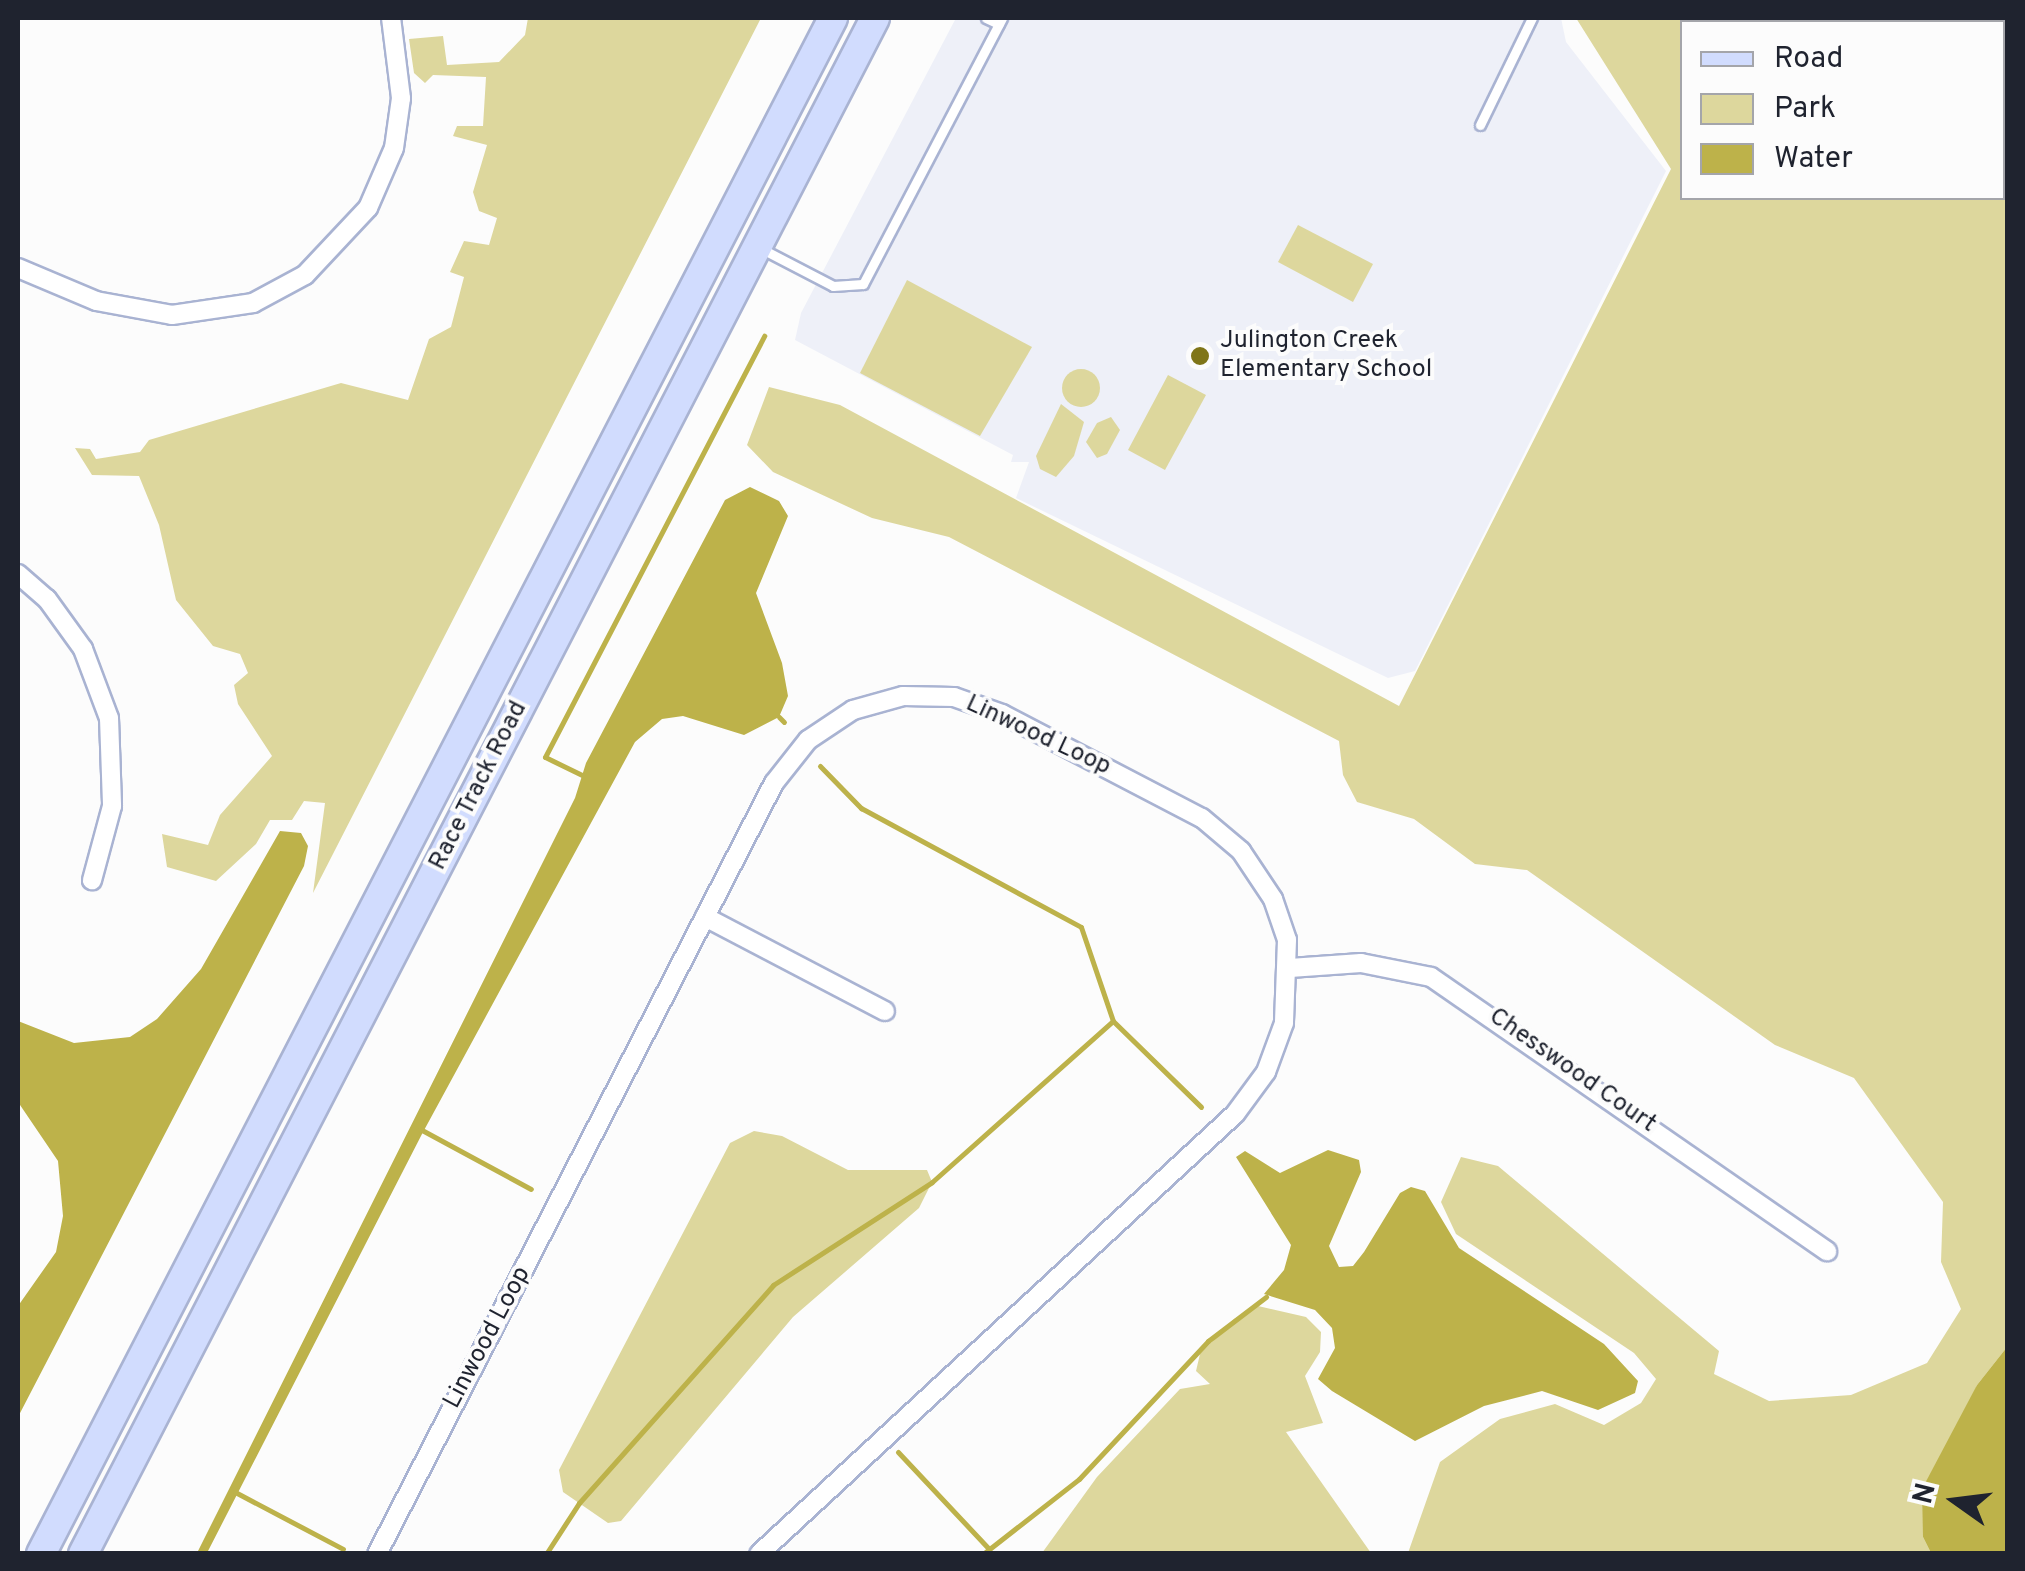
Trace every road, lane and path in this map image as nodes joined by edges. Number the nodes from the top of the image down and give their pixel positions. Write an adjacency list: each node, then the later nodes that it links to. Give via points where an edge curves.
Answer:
1 (391, 18): 10 (street, via 401,98 394,148 368,208 305,275 252,302 172,315 96,300)
2 (832, 18): 8 (main road, Race Track Road)
3 (875, 18): 9 (main road, Race Track Road)
4 (986, 18): 6 (lane)
5 (1532, 18): 7 (lane)
6 (1001, 21): 9 (lane, via 863,284 833,286)
7 (1480, 124)
8 (742, 193): 9 (main road); 17 (main road, Race Track Road)
9 (757, 247): 18 (main road, Race Track Road)
10 (18, 268)
11 (18, 574): 12 (street, via 84,649 109,718 112,806)
12 (92, 880)
13 (705, 918): 14 (street, Linwood Loop, via 774,782 808,740 865,706 928,695 1002,714 1225,835 1273,899); 15 (street); 19 (street, Linwood Loop)
14 (1290, 968): 16 (street, Chesswood Court, via 1361,963 1431,976); 20 (street, Linwood Loop, via 1277,1048 1235,1114)
15 (886, 1011)
16 (1826, 1251)
17 (41, 1554)
18 (83, 1554)
19 (377, 1554)
20 (760, 1554)

